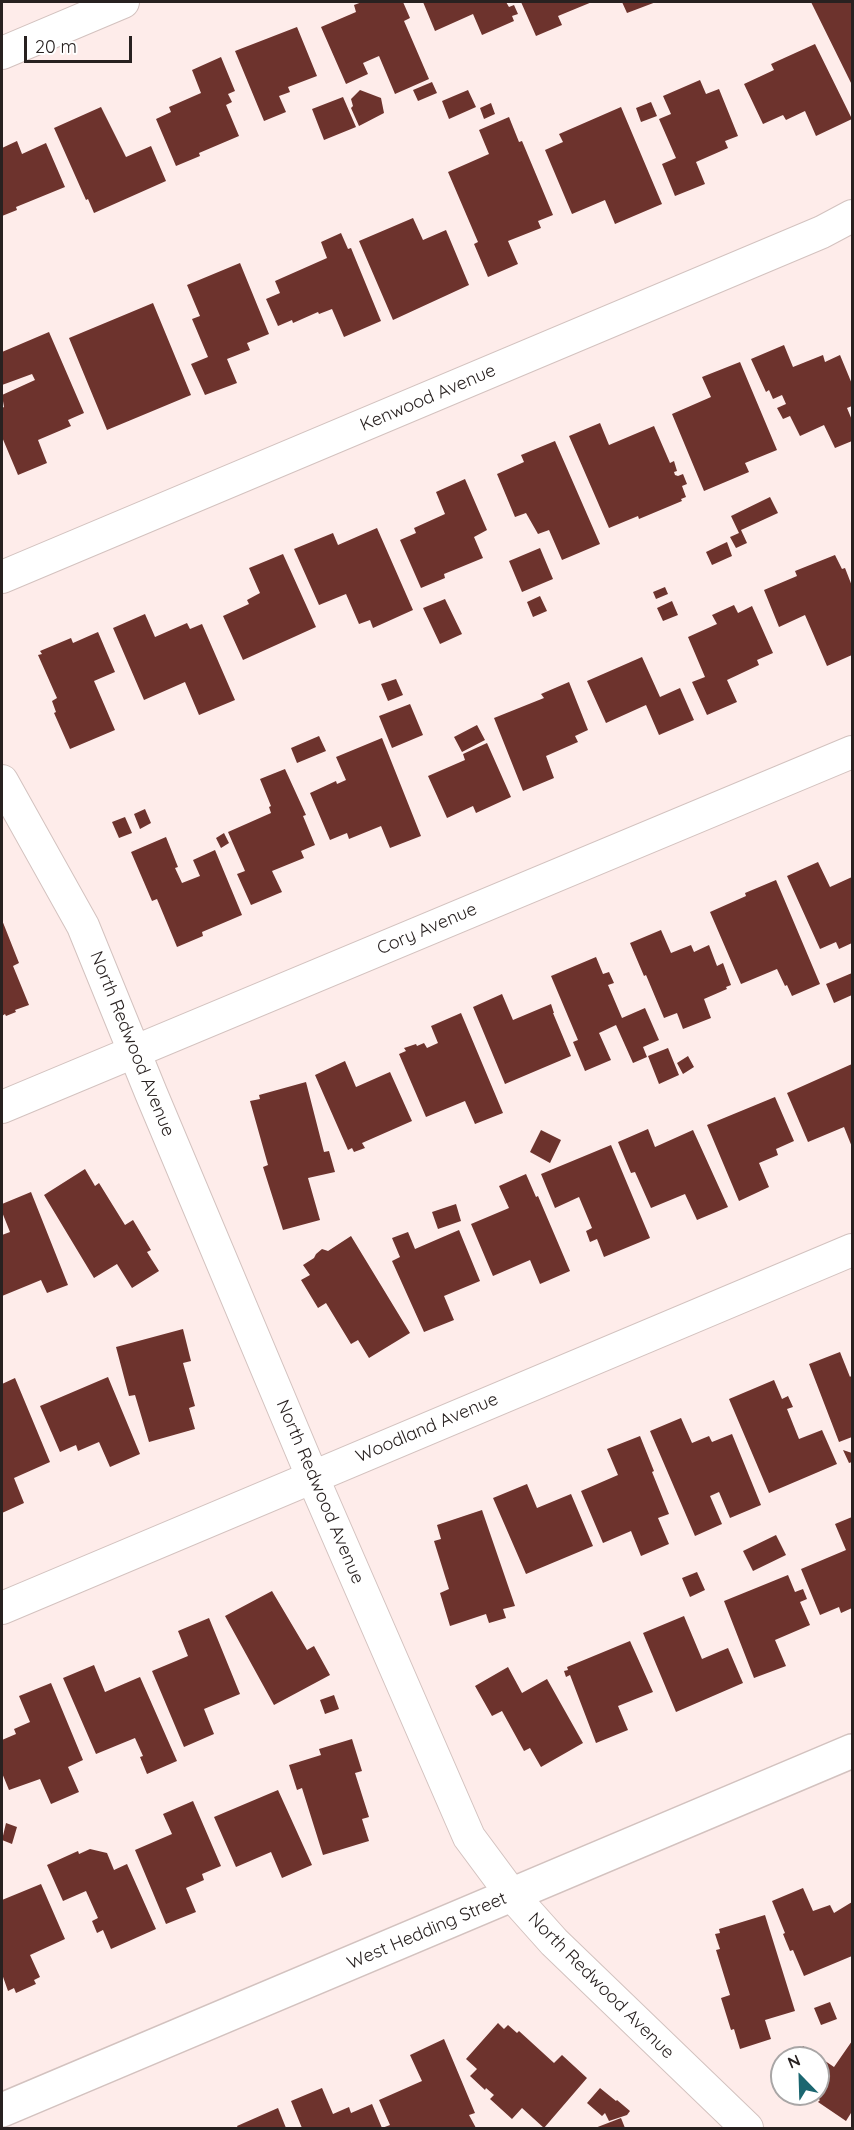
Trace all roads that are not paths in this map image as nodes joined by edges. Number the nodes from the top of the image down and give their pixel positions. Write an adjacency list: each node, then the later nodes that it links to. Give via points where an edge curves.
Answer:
1 (123, 2): 2 (street)
2 (2, 53)
3 (852, 216): 4 (street, Kenwood Avenue)
4 (2, 577)
5 (852, 752): 7 (street, Cory Avenue)
6 (2, 781): 7 (street, North Redwood Avenue, via 83,926)
7 (134, 1051): 8 (street, Cory Avenue); 10 (street, North Redwood Avenue)
8 (2, 1107)
9 (852, 1250): 10 (street, Woodland Avenue)
10 (312, 1476): 11 (street, Woodland Avenue); 13 (street, North Redwood Avenue, via 469,1837)
11 (2, 1608)
12 (852, 1751): 13 (main road, West Hedding Street)
13 (512, 1895): 14 (main road, West Hedding Street); 15 (street, North Redwood Avenue, via 559,1947)
14 (2, 2110)
15 (747, 2128)

